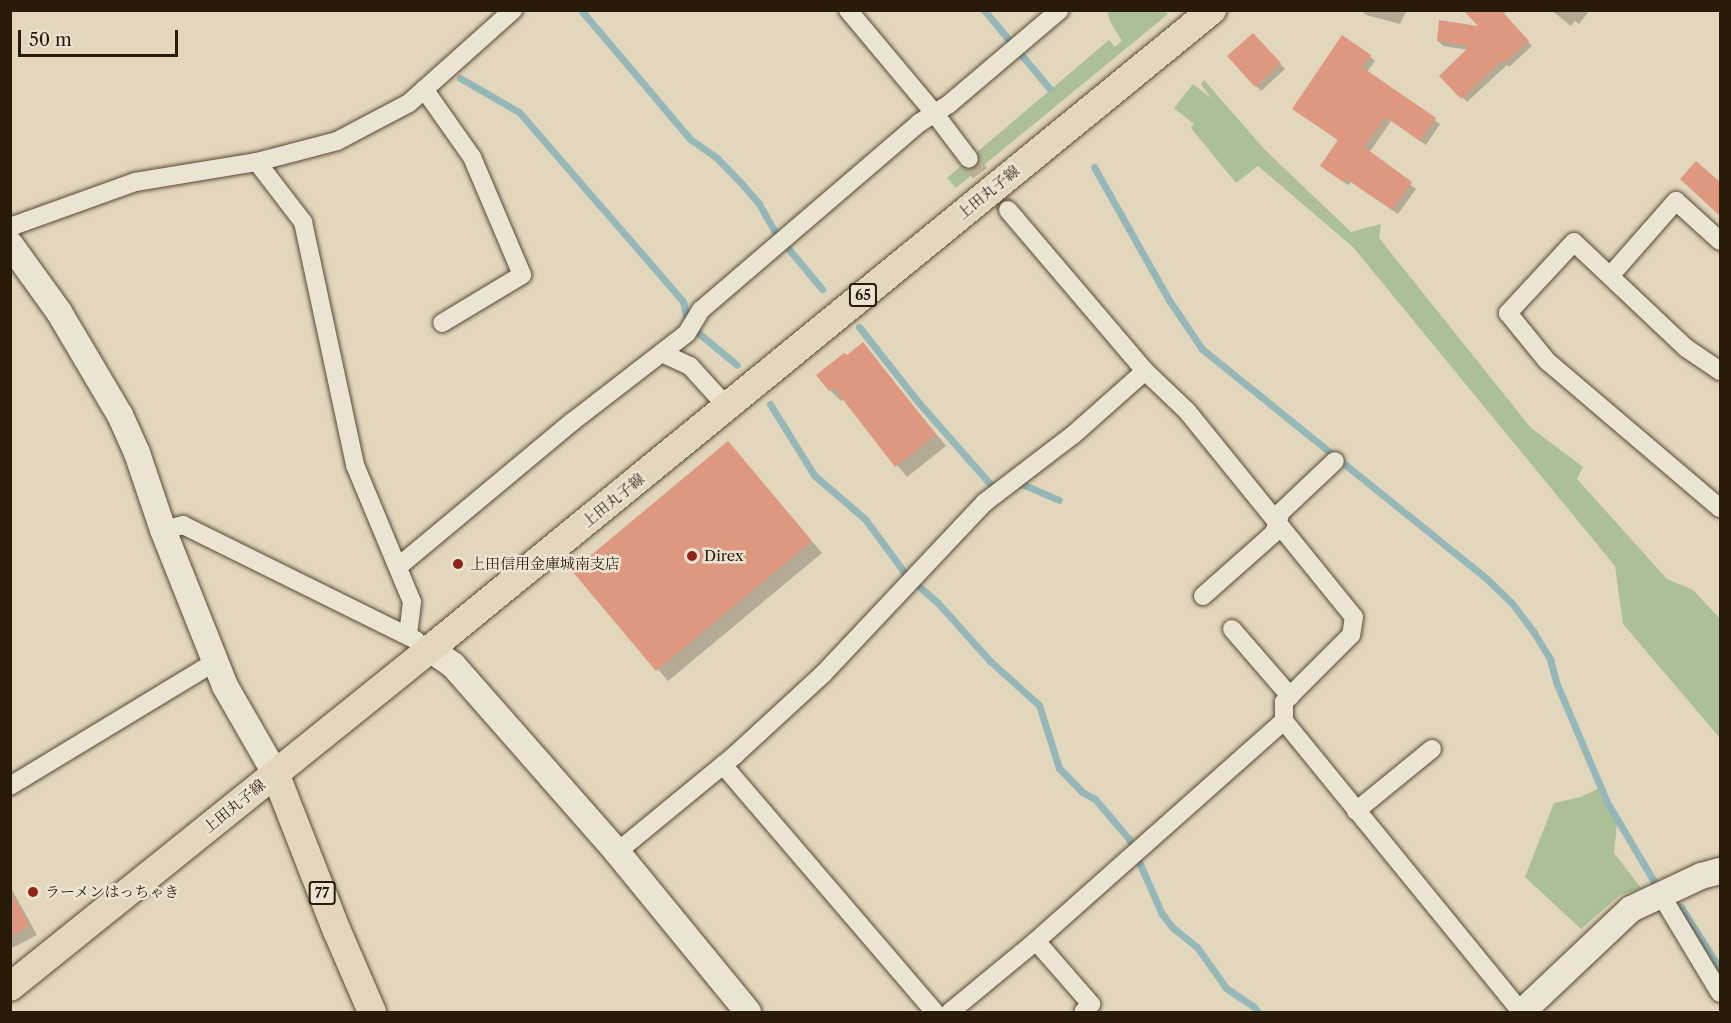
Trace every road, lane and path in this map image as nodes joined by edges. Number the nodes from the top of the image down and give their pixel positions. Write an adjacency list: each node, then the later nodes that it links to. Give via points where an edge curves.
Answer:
1 (513, 10): 5 (street)
2 (848, 10): 6 (street)
3 (1060, 10): 6 (street)
4 (1212, 10): 18 (main road, 上田丸子線 / 65)
5 (424, 89): 8 (street, via 409,103 337,141); 14 (street, via 472,157 522,275)
6 (935, 114): 7 (street); 15 (street, via 919,123 701,310 687,333)
7 (969, 159)
8 (257, 162): 10 (street, via 135,182); 23 (street, via 303,222 355,465)
9 (1008, 210): 16 (street)
10 (10, 227)
11 (1720, 241): 13 (street, via 1676,201)
12 (10, 244): 22 (street, via 59,312 107,390 138,453)
13 (1610, 276): 17 (street, via 1686,348); 20 (street, via 1574,242 1508,313 1547,361)
14 (442, 323)
15 (662, 353): 18 (street, via 690,366); 23 (street, via 572,422)
16 (1145, 370): 21 (street, via 1187,411); 31 (street, via 1072,435 984,503 873,624)
17 (1720, 371)
18 (727, 407): 26 (main road, 上田丸子線 / 65)
19 (1335, 461): 21 (street, via 1281,512)
20 (1720, 508)
21 (1277, 524): 24 (street, via 1274,533); 28 (street, via 1354,617 1351,635)
22 (163, 530): 26 (street, via 183,525); 27 (street)
23 (399, 566): 26 (street, via 412,602)
24 (1203, 596)
25 (1232, 628): 28 (street)
26 (419, 641): 32 (main road, 上田丸子線 / 65); 35 (street, via 453,665)
27 (216, 661): 32 (street, via 225,686); 33 (street)
28 (1290, 696): 29 (street, via 1284,702)
29 (1284, 721): 34 (street); 38 (street)
30 (1432, 749): 34 (street)
31 (723, 765): 35 (street); 43 (street)
32 (275, 773): 39 (main road, 上田丸子線 / 65); 41 (main road, 77)
33 (10, 786)
34 (1356, 811): 46 (street)
35 (617, 852): 42 (street)
36 (1720, 871): 37 (street)
37 (1661, 895): 40 (street); 46 (street, via 1631,909)
38 (1036, 941): 44 (street); 45 (street, via 1091,1004)
39 (10, 987)
40 (1720, 993)
41 (372, 1012)
42 (748, 1012)
43 (935, 1012)
44 (950, 1012)
45 (1083, 1012)
46 (1521, 1012)

